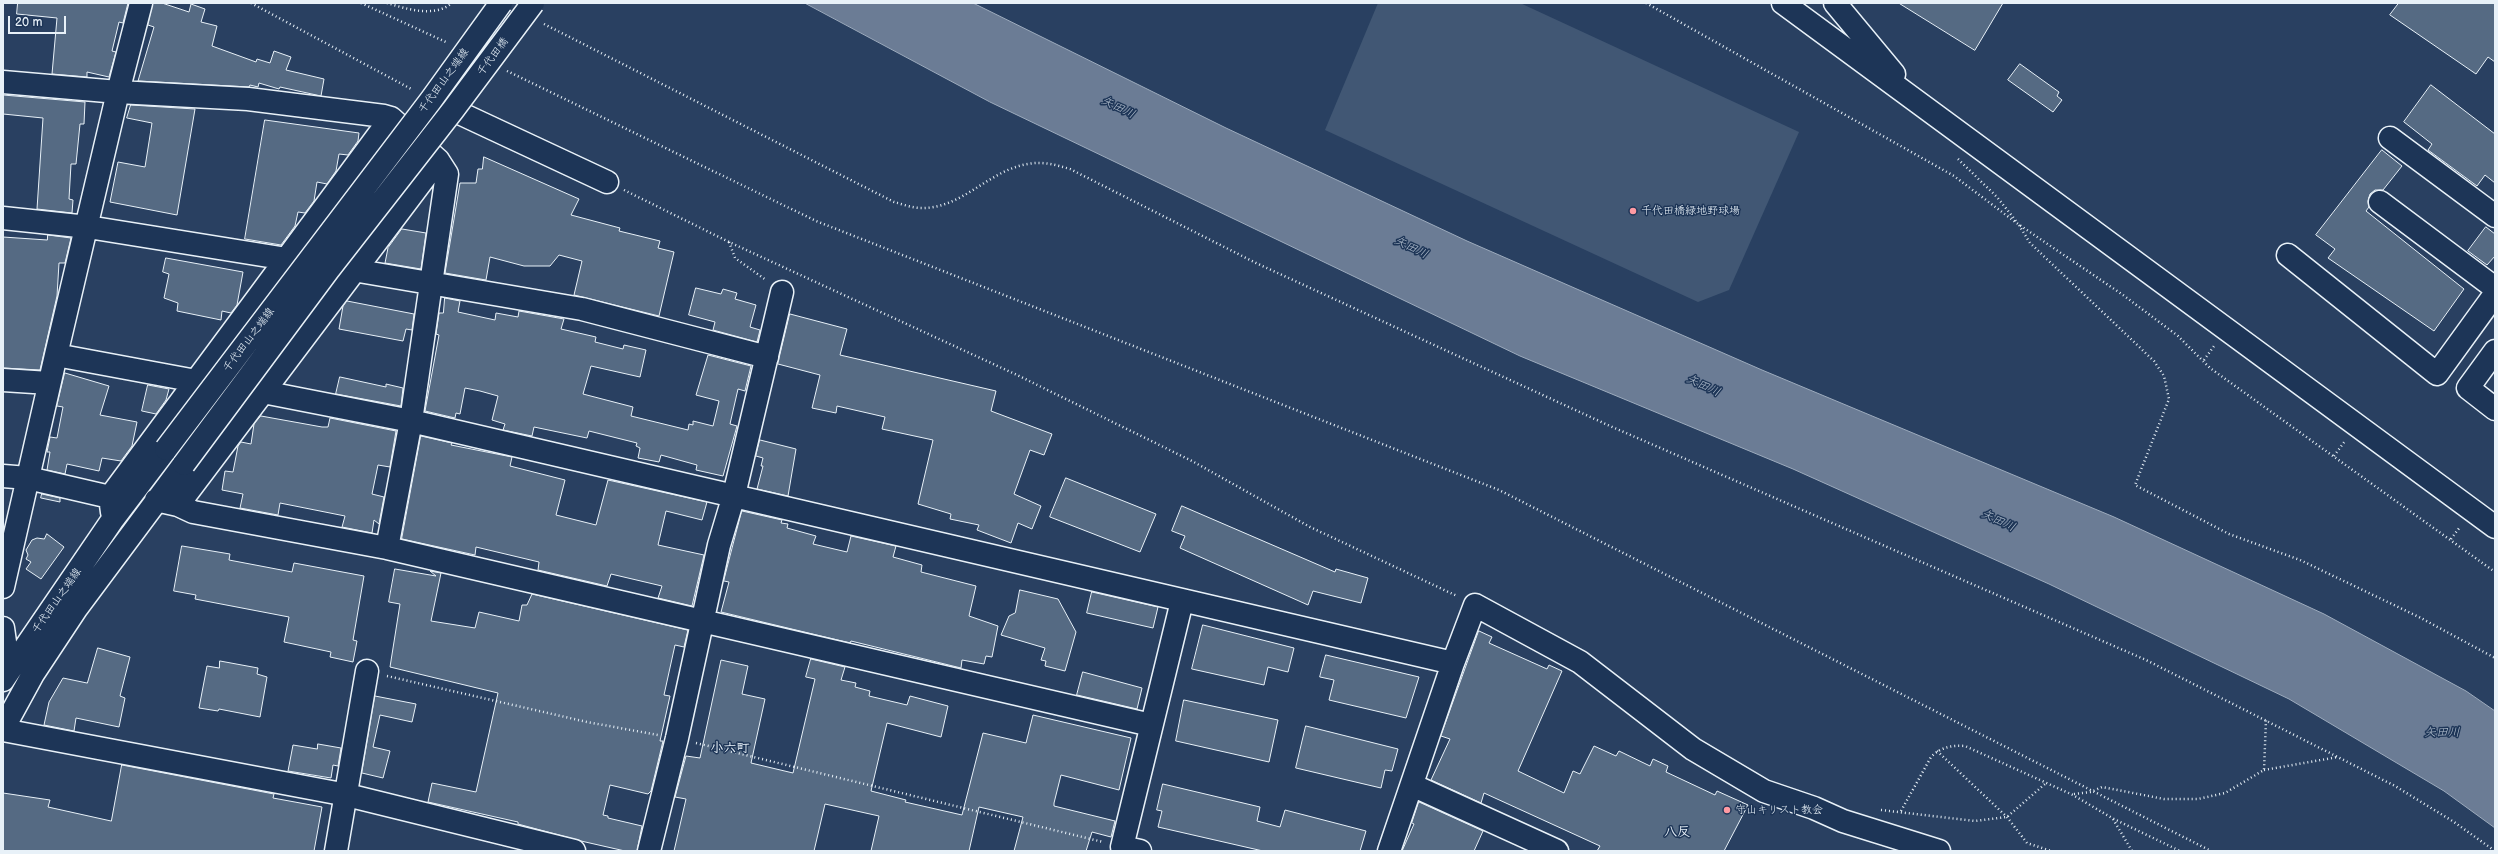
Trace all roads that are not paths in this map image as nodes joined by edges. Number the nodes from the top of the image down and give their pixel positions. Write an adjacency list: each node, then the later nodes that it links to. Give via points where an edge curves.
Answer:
1 (141, 3): 7 (street)
2 (501, 3): 40 (street, 千代田山之端線, bridge, via 431,100)
3 (1783, 3): 8 (street)
4 (1835, 3): 8 (street)
5 (535, 12): 9 (street, 千代田橋, bridge)
6 (3, 82): 7 (street)
7 (118, 92): 10 (street, via 248,99); 17 (street)
8 (1915, 99): 41 (street)
9 (453, 110): 13 (street); 38 (street, 千代田山之端線, bridge, via 329,269)
10 (391, 118): 12 (street); 19 (street)
11 (2390, 138): 15 (street)
12 (438, 160): 20 (street); 21 (street, via 447,174)
13 (607, 182)
14 (2380, 202): 22 (street)
15 (2495, 216)
16 (3, 218): 17 (street)
17 (88, 227): 19 (street); 26 (street)
18 (2288, 255): 24 (street, via 2436,374)
19 (287, 259): 29 (street)
20 (353, 270): 21 (street); 31 (street)
21 (432, 284): 27 (street, via 582,310); 33 (street, via 418,360)
22 (2495, 288)
23 (782, 292): 27 (street)
24 (2495, 294)
25 (2495, 351): 32 (street, via 2468,388)
26 (56, 355): 29 (street); 30 (street)
27 (767, 357): 36 (street)
28 (3, 380): 30 (street)
29 (196, 381): 37 (street)
30 (49, 383): 35 (street)
31 (263, 392): 33 (street); 39 (street)
32 (2495, 408)
33 (411, 421): 36 (street); 42 (street)
34 (3, 476): 35 (street)
35 (28, 478): 37 (street); 43 (street)
36 (734, 495): 44 (street); 45 (street, via 719,545)
37 (110, 497): 40 (street)
38 (156, 500): 39 (street); 51 (street, 千代田山之端線, via 76,609 33,674)
39 (178, 505): 42 (street, via 193,512)
40 (113, 519): 49 (street, 千代田山之端線)
41 (2495, 527)
42 (387, 548): 45 (street)
43 (3, 588)
44 (1182, 602): 47 (street); 50 (street)
45 (703, 622): 50 (street); 57 (street)
46 (3, 628): 49 (street)
47 (1452, 663): 52 (street); 60 (street, via 1475,605 1580,662 1693,749 1764,791 1843,821)
48 (367, 671): 53 (street)
49 (6, 675)
50 (1151, 725): 54 (street)
51 (3, 730): 53 (street)
52 (1412, 785): 58 (street); 59 (street)
53 (347, 795): 55 (street); 56 (street)
54 (1131, 849)
55 (336, 851)
56 (574, 851)
57 (648, 851)
58 (1389, 851)
59 (1557, 851)
60 (1939, 851)

